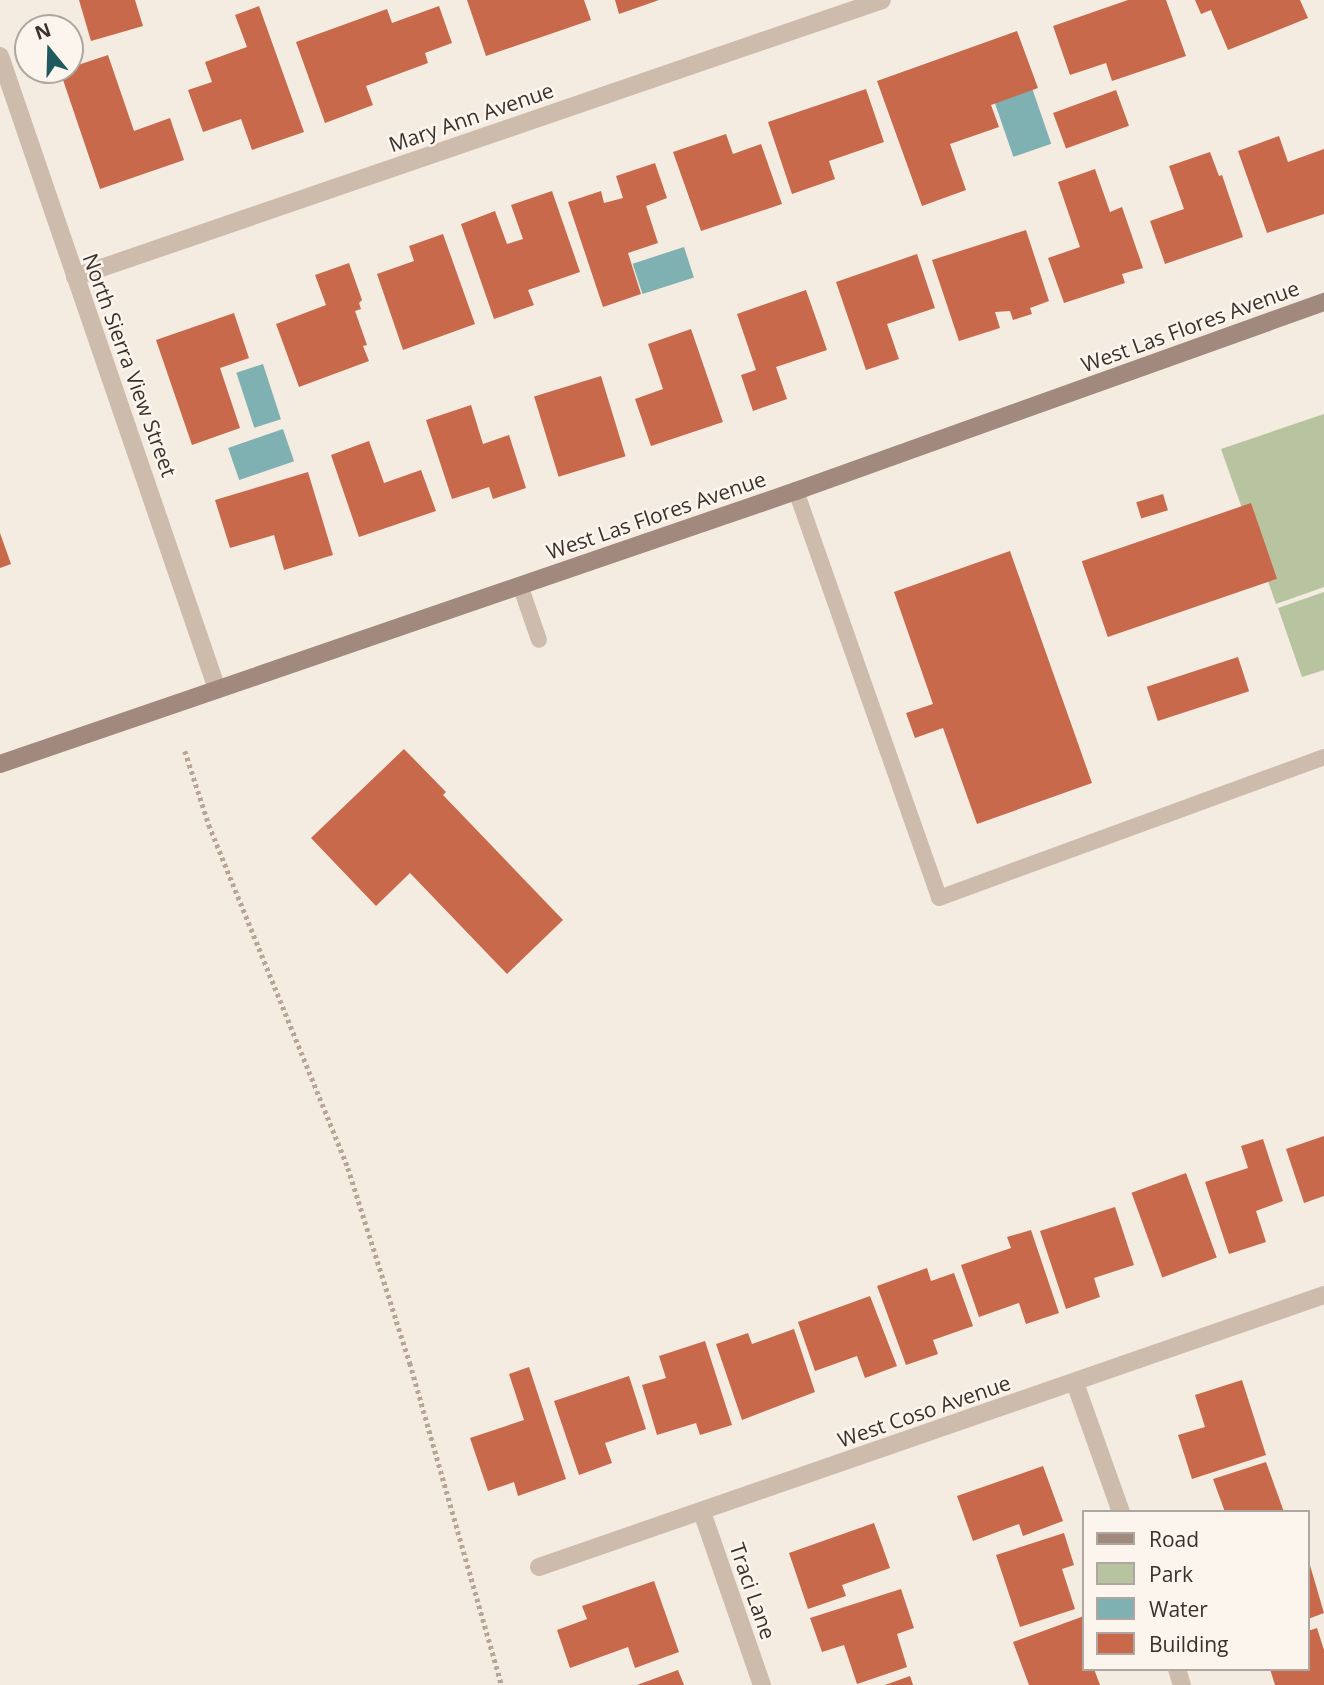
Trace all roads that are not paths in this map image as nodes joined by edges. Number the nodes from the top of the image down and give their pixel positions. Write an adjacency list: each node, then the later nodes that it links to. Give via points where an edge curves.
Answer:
1 (882, 0): 3 (street, Mary Ann Avenue)
2 (0, 56): 3 (street, North Sierra View Street)
3 (75, 277): 8 (street, North Sierra View Street)
4 (1324, 302): 5 (main road, West Las Flores Avenue)
5 (796, 491): 6 (main road, West Las Flores Avenue); 9 (lane, via 939,898)
6 (520, 585): 7 (lane); 8 (main road, West Las Flores Avenue)
7 (539, 640)
8 (217, 689): 10 (main road, West Las Flores Avenue)
9 (1324, 757)
10 (0, 764)
11 (1324, 1295): 12 (street, West Coso Avenue)
12 (1075, 1382): 13 (street); 14 (street, West Coso Avenue)
13 (1120, 1510)
14 (702, 1512): 15 (street, West Coso Avenue); 16 (street, Traci Lane)
15 (538, 1567)
16 (762, 1685)

